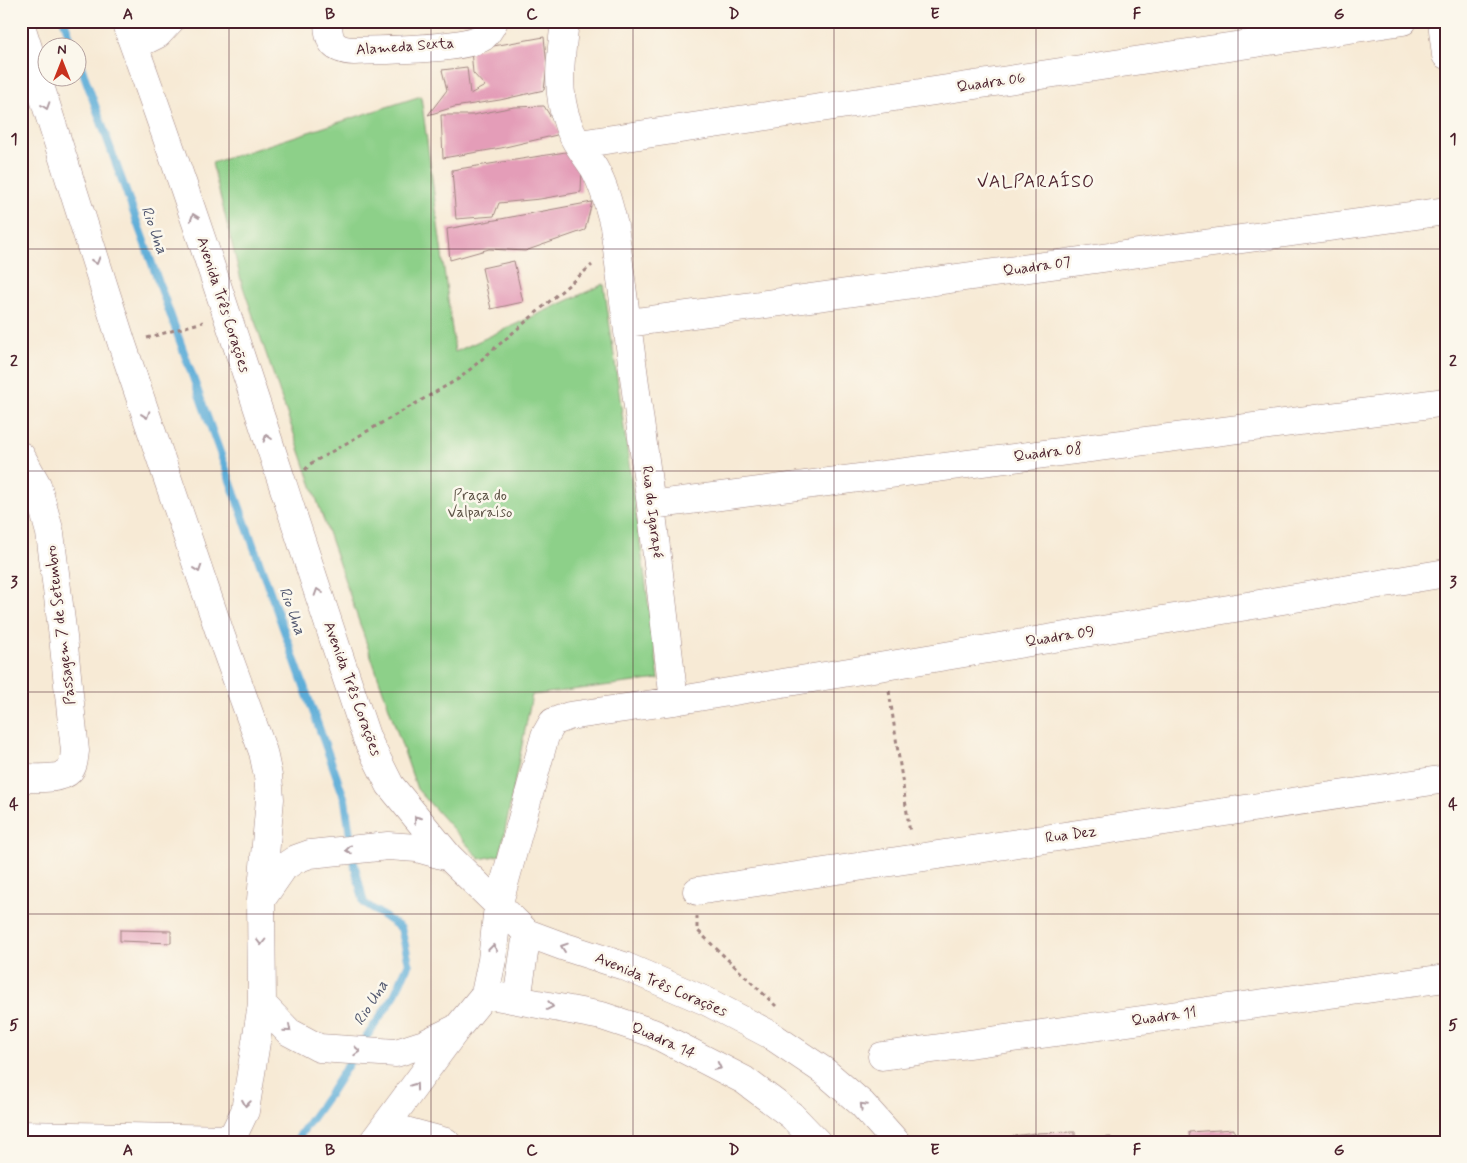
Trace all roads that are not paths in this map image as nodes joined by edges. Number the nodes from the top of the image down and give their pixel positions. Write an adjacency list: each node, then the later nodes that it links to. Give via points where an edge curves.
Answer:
1 (170, 21): 8 (street, via 158,34)
2 (328, 21): 3 (street, Alameda Sexta, via 328,34 336,47 354,51 470,43 483,37)
3 (494, 21)
4 (565, 21): 10 (street, Rua do Igarapé, via 559,72 560,100 568,126)
5 (1403, 21): 10 (street, Quadra 06)
6 (1442, 21): 9 (street)
7 (21, 26): 22 (street, one-way to 22, via 125,354 263,752 270,799)
8 (129, 34): 20 (street, Avenida Três Corações, one-way to 8, via 390,785 367,739 218,288)
9 (1446, 55)
10 (579, 144): 12 (street, Rua do Igarapé, via 607,197)
11 (1446, 211): 12 (street, Quadra 07)
12 (628, 323): 15 (street, Rua do Igarapé)
13 (1446, 402): 15 (street, Quadra 08)
14 (21, 456): 18 (street, Passagem 7 de Setembro, via 37,485 50,533 75,751 69,772 61,776)
15 (651, 505): 17 (street, Rua do Igarapé)
16 (1446, 573): 17 (street, Quadra 09)
17 (674, 701): 23 (street, via 569,716 553,722 545,736)
18 (33, 778)
19 (1446, 779): 21 (street, Rua Dez)
20 (449, 857): 22 (street, one-way to 22, via 417,848 388,846 310,854 284,867); 23 (street, Avenida Três Corações)
21 (697, 891)
22 (261, 900): 28 (street, one-way to 28)
23 (498, 906): 24 (street, Avenida Três Corações); 26 (street, one-way to 23)
24 (527, 933): 27 (street); 36 (street, Avenida Três Corações, one-way to 24, via 862,1104 824,1071 769,1034 624,966)
25 (1446, 978): 30 (street, Quadra 11)
26 (485, 994): 27 (street, Quadra 14); 29 (street)
27 (517, 1000): 35 (street, Quadra 14, one-way to 35, via 602,1016 653,1033 744,1080 791,1115)
28 (262, 1004): 29 (street, one-way to 29, via 289,1032 319,1048 396,1053 424,1044); 33 (street, one-way to 33, via 245,1111)
29 (458, 1027): 31 (street, one-way to 29)
30 (882, 1056)
31 (380, 1134): 34 (street)
32 (21, 1135): 33 (street)
33 (231, 1140)
34 (446, 1142)
35 (817, 1142)
36 (896, 1142)

